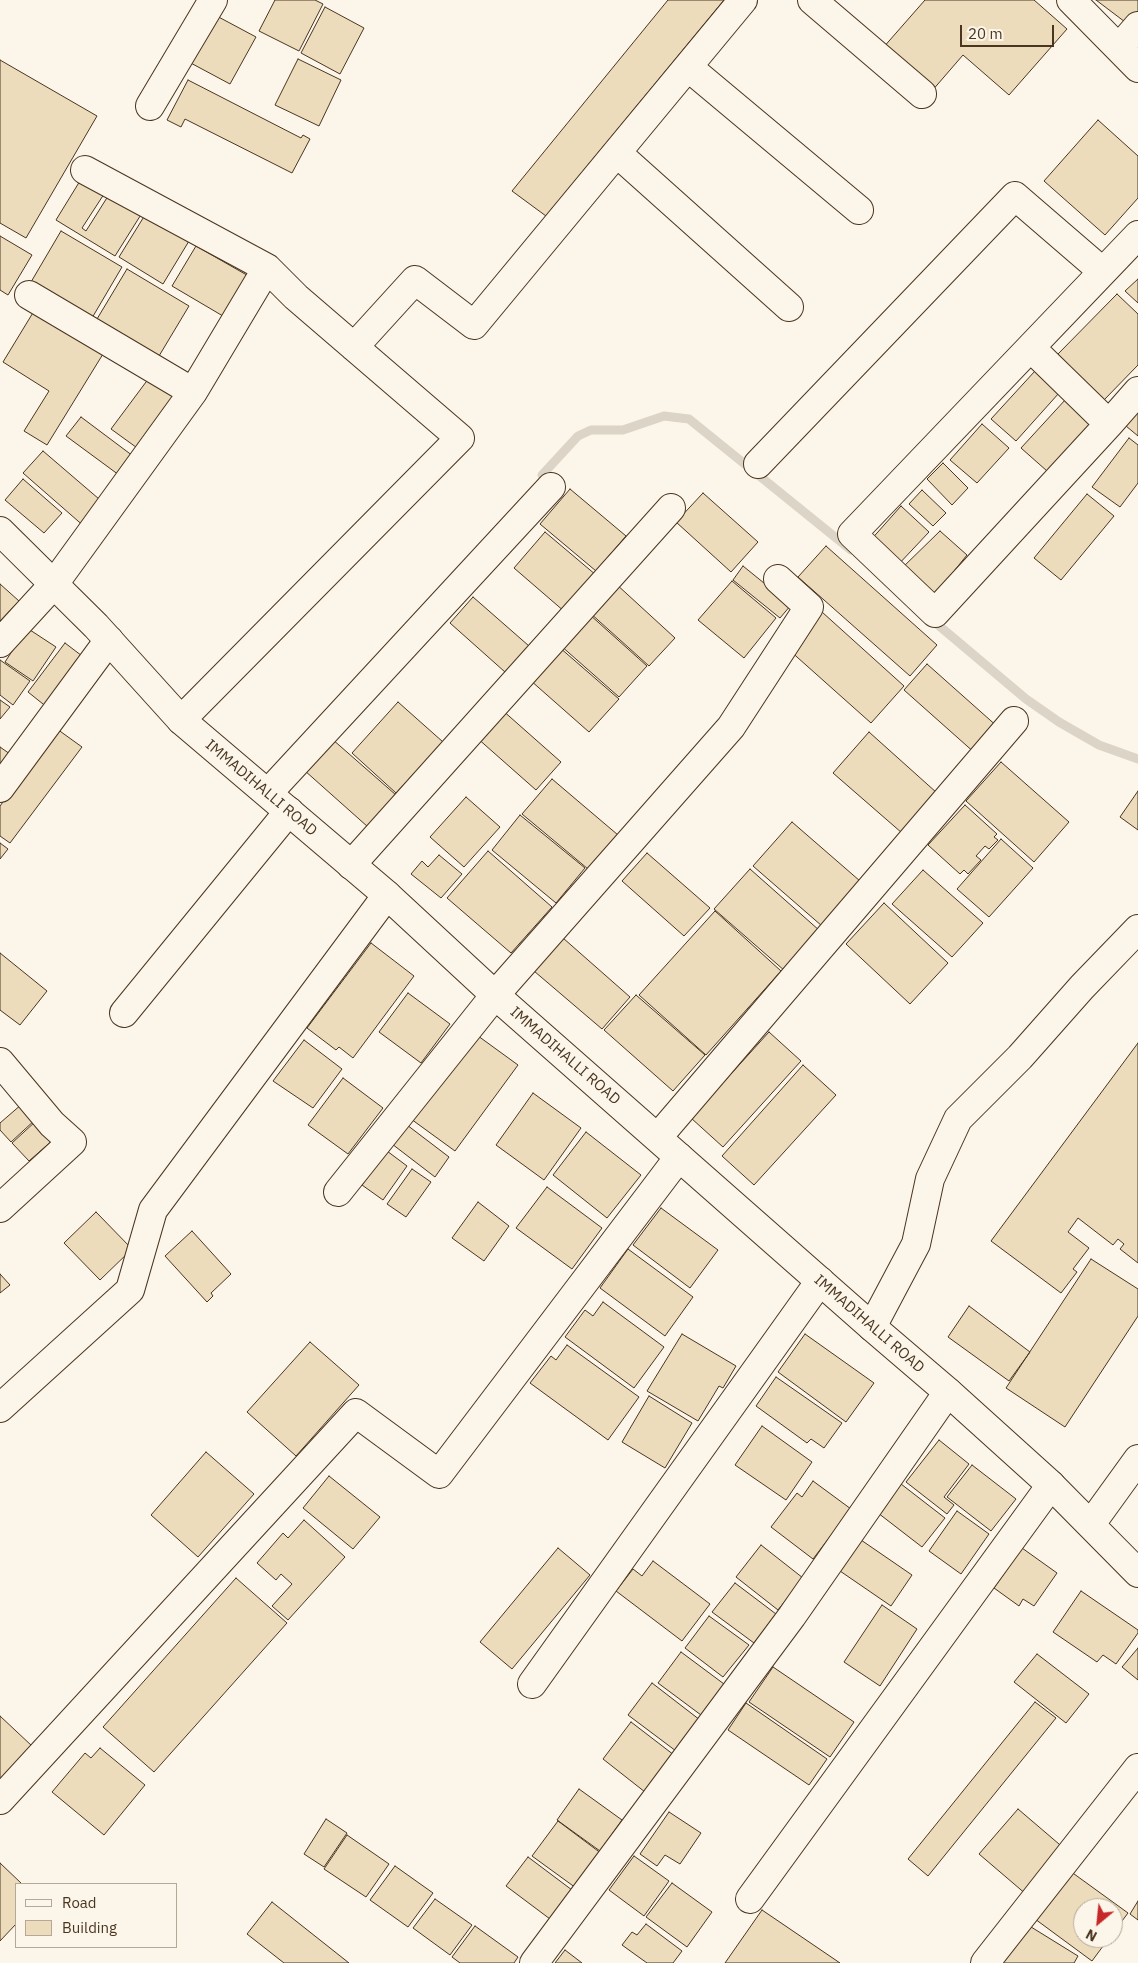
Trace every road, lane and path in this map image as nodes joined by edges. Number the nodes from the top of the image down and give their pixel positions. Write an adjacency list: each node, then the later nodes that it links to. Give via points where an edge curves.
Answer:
1 (212, 0): 10 (street)
2 (743, 0): 7 (street)
3 (812, 0): 9 (street)
4 (1072, 0): 6 (street)
5 (1138, 26): 6 (street)
6 (1119, 48): 8 (street)
7 (688, 67): 11 (street); 13 (street)
8 (1138, 68)
9 (922, 94)
10 (150, 106)
11 (617, 153): 18 (street); 19 (street, via 474,325 415,280)
12 (85, 170): 15 (street)
13 (859, 210)
14 (1138, 235): 16 (street)
15 (267, 268): 19 (street); 22 (street)
16 (1102, 271): 20 (street); 24 (street, via 1015,196)
17 (29, 295): 22 (street)
18 (789, 307)
19 (354, 347): 32 (street, via 460,438)
20 (1032, 348): 23 (street); 23 (street, via 852,534 935,613)
21 (1138, 391): 23 (street)
22 (193, 392): 29 (street)
23 (1109, 424)
24 (758, 464)
25 (552, 487): 35 (street)
26 (671, 508): 37 (street)
27 (0, 531): 29 (street, IMMADIHALLI ROAD)
28 (778, 579): 40 (street, via 809,607 731,727)
29 (54, 584): 30 (street, IMMADIHALLI ROAD); 31 (street)
30 (109, 640): 32 (street, IMMADIHALLI ROAD); 34 (street)
31 (0, 643)
32 (181, 720): 35 (street, IMMADIHALLI ROAD)
33 (1014, 721): 43 (street)
34 (0, 788)
35 (268, 793): 36 (street, IMMADIHALLI ROAD)
36 (289, 811): 37 (street, IMMADIHALLI ROAD); 41 (street)
37 (350, 865): 38 (street, IMMADIHALLI ROAD)
38 (387, 895): 40 (street, IMMADIHALLI ROAD); 50 (street, via 153,1210 130,1290)
39 (1138, 929): 48 (street, via 958,1119 930,1179 916,1244)
40 (495, 995): 43 (street, IMMADIHALLI ROAD); 45 (street)
41 (124, 1013)
42 (0, 1062): 46 (street, via 52,1124 72,1142)
43 (658, 1137): 44 (street, IMMADIHALLI ROAD)
44 (679, 1156): 47 (street, IMMADIHALLI ROAD); 57 (street, via 440,1474 356,1413)
45 (338, 1192)
46 (0, 1208)
47 (820, 1282): 48 (street, IMMADIHALLI ROAD); 55 (street)
48 (872, 1327): 49 (street, IMMADIHALLI ROAD)
49 (948, 1392): 52 (street, IMMADIHALLI ROAD); 59 (street, via 792,1616)
50 (0, 1408)
51 (1138, 1459): 53 (street)
52 (1051, 1485): 53 (street, IMMADIHALLI ROAD); 58 (street)
53 (1091, 1524): 54 (street, IMMADIHALLI ROAD)
54 (1138, 1573)
55 (532, 1684)
56 (1138, 1768): 60 (street)
57 (0, 1800)
58 (750, 1899)
59 (534, 1963)
60 (985, 1963)

